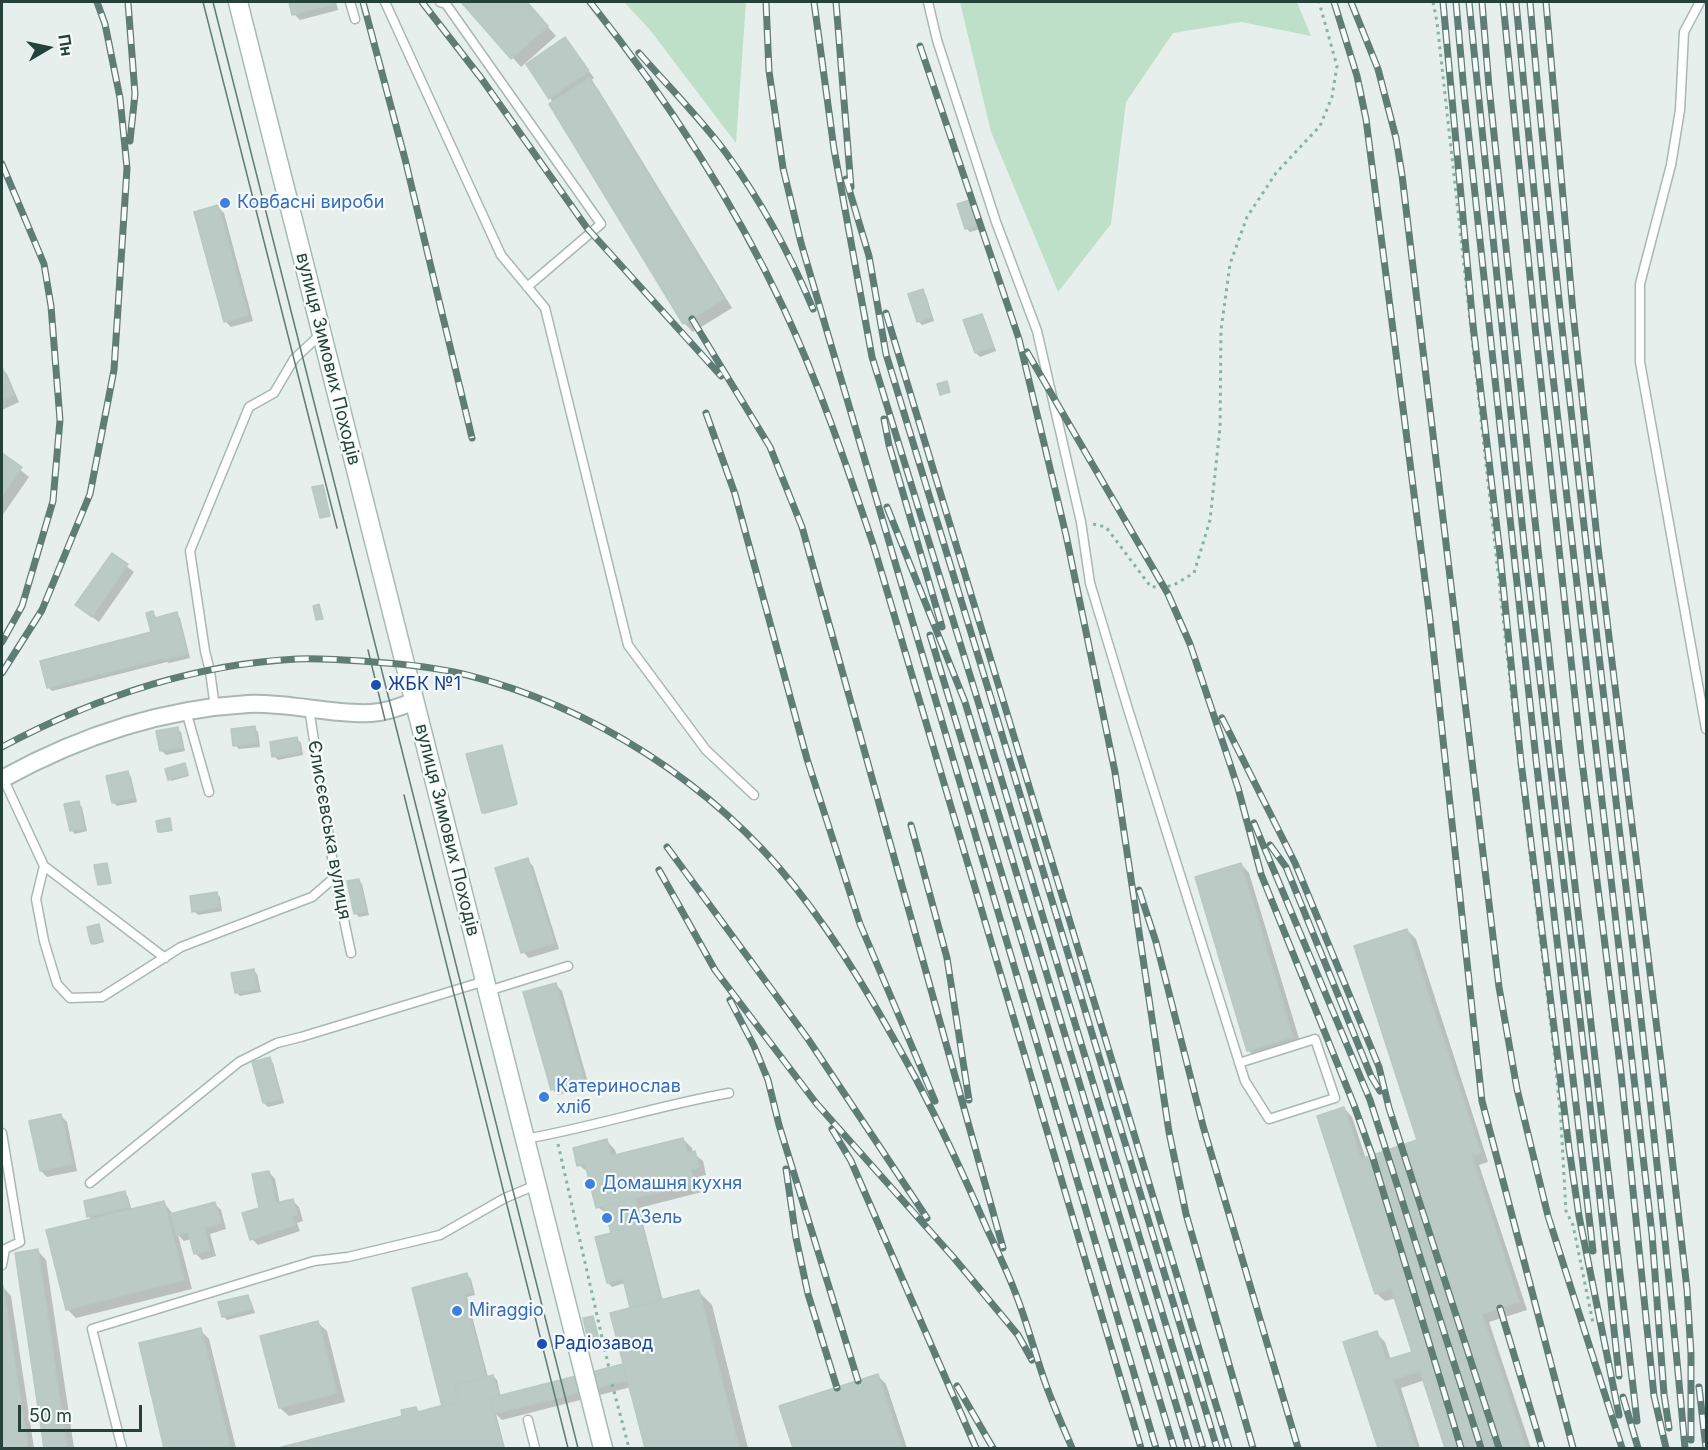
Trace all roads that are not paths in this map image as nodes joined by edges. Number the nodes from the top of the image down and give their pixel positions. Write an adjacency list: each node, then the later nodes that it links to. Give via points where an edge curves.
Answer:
1 (238, 2): 9 (main road, вулиця Зимових Походів)
2 (350, 2): 7 (lane)
3 (385, 2): 8 (lane, via 501,255)
4 (440, 2): 8 (lane, via 446,4 602,224)
5 (928, 2): 24 (lane, via 996,222 1037,331 1082,522 1090,583)
6 (1700, 2): 14 (lane, via 1684,32 1680,110 1671,165 1640,284 1640,362)
7 (355, 19)
8 (527, 287): 17 (lane, via 545,308 628,645 706,750)
9 (322, 333): 10 (main road, вулиця Зимових Походів); 12 (lane, via 294,359 274,393 249,407 190,551)
10 (414, 701): 11 (street, via 372,713); 23 (main road, вулиця Зимових Походів)
11 (309, 707): 12 (street, via 249,704); 19 (lane, Єлисєєвська вулиця)
12 (214, 708): 13 (street)
13 (186, 711): 15 (street, via 128,724 75,743); 16 (lane)
14 (1707, 729)
15 (2, 779): 18 (lane)
16 (209, 792)
17 (754, 795)
18 (44, 866): 21 (lane); 21 (lane, via 36,899 44,941 57,984 70,998 102,997)
19 (335, 877): 20 (lane, Єлисєєвська вулиця); 21 (lane, via 312,897 181,947)
20 (351, 953)
21 (165, 958)
22 (568, 966): 23 (lane)
23 (487, 986): 27 (main road, вулиця Зимових Походів); 28 (lane, via 277,1042 239,1062)
24 (1239, 1063): 24 (lane, via 1245,1081 1269,1119 1335,1098 1315,1039)
25 (729, 1093): 27 (lane)
26 (2, 1133): 30 (lane, via 20,1242 5,1249)
27 (525, 1140): 29 (main road, вулиця Зимових Походів)
28 (90, 1183)
29 (536, 1185): 32 (lane, via 440,1235 314,1261 93,1329); 34 (main road, вулиця Зимових Походів)
30 (2, 1265)
31 (528, 1420): 33 (lane)
32 (122, 1449)
33 (535, 1449)
34 (603, 1449)

